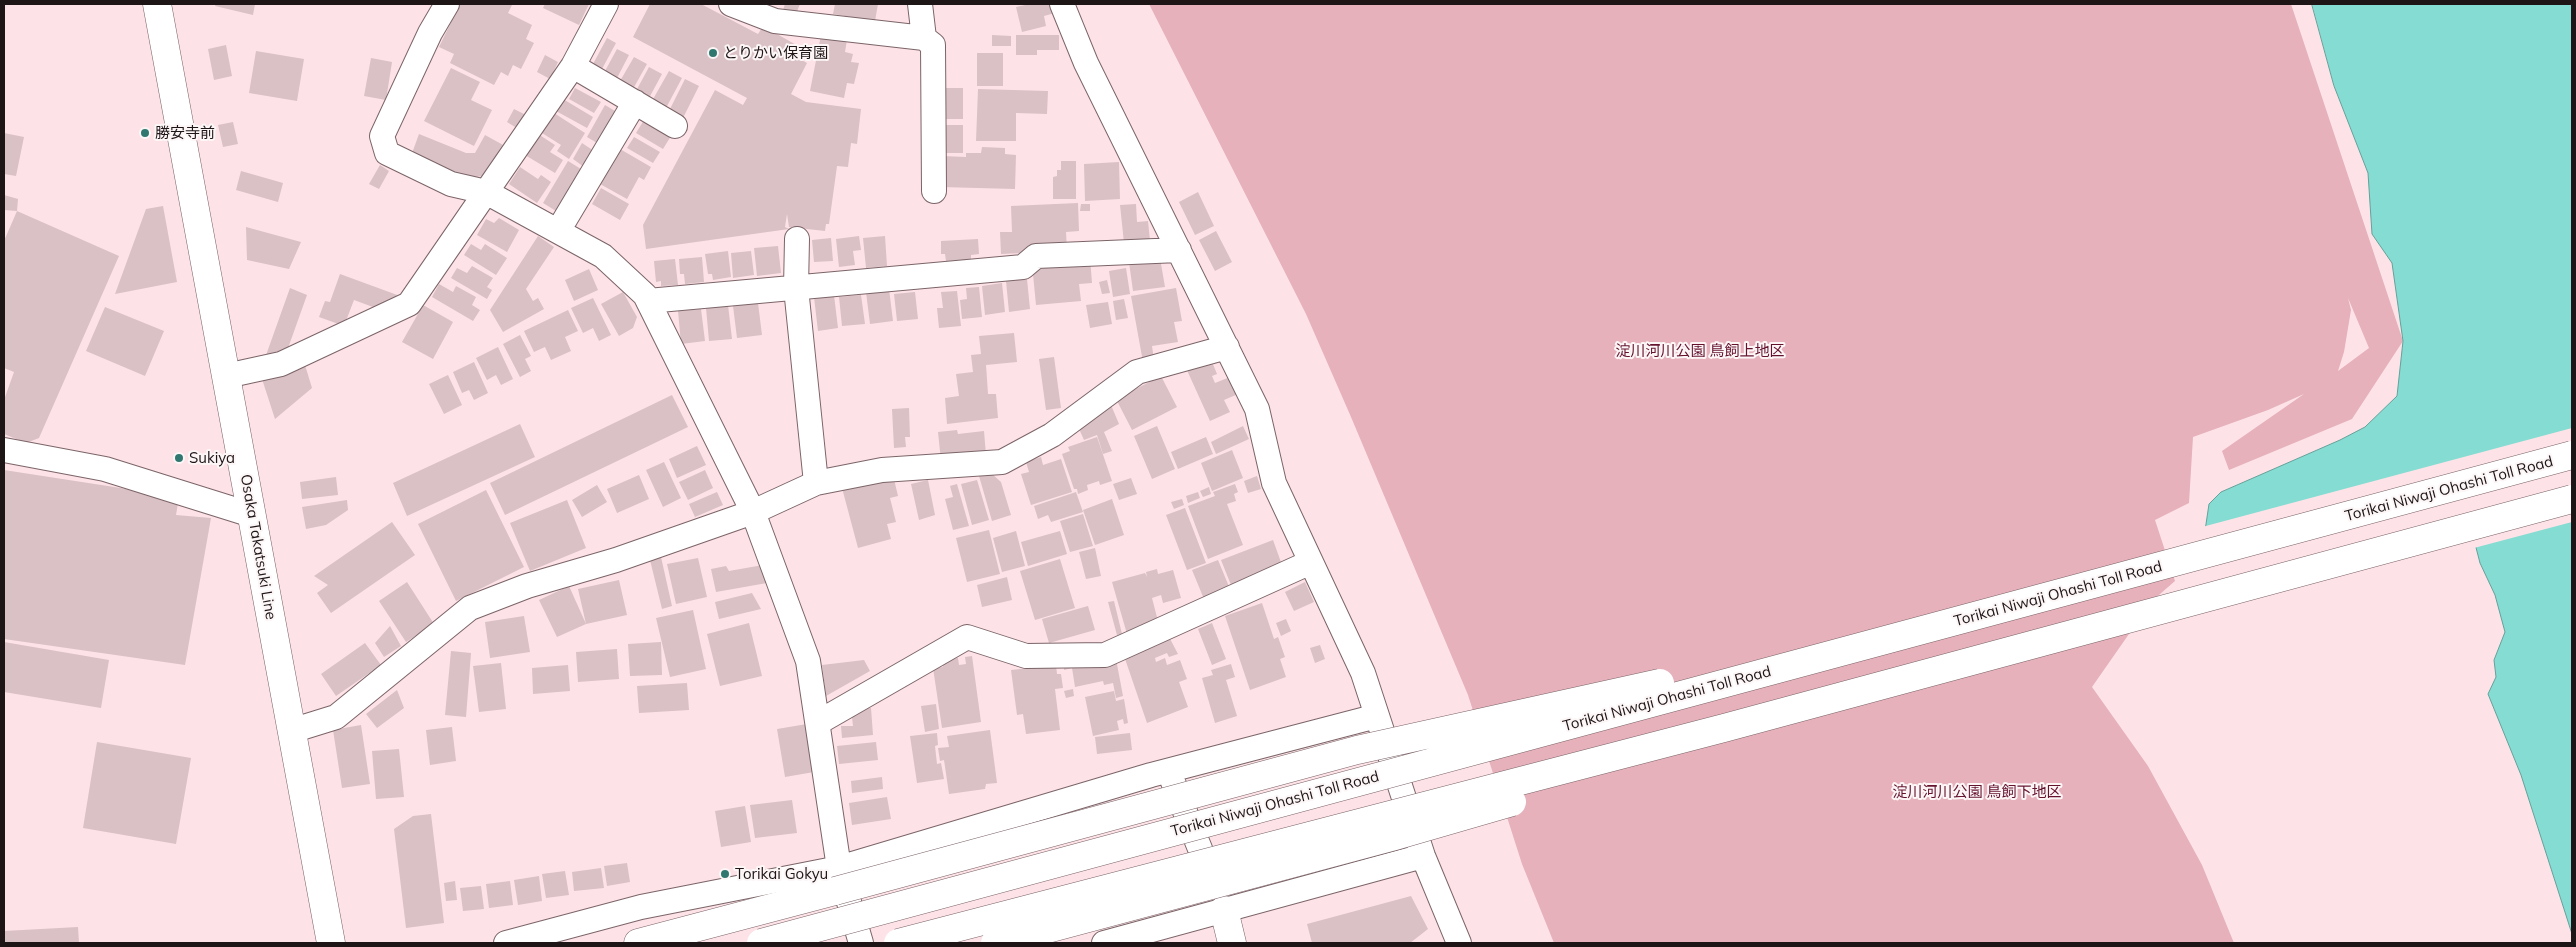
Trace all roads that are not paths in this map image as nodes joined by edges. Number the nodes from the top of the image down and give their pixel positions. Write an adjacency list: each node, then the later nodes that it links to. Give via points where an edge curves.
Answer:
1 (157, 4): 19 (main road, Osaka Takatsuki Line)
2 (447, 4): 11 (street, via 382,136 387,153 451,184)
3 (606, 4): 8 (street)
4 (731, 4): 7 (street, via 775,20)
5 (920, 4): 7 (street)
6 (1062, 4): 15 (street, via 1086,63)
7 (924, 38): 12 (street, via 933,45)
8 (573, 66): 9 (street); 11 (street)
9 (635, 102): 10 (street); 13 (street)
10 (675, 126)
11 (486, 192): 13 (street); 19 (street, via 409,304 281,364)
12 (934, 192)
13 (558, 231): 17 (street, via 603,256)
14 (797, 239): 16 (street)
15 (1179, 250): 16 (street, via 1036,256 1023,267); 18 (street)
16 (796, 288): 17 (street); 22 (street)
17 (648, 301): 24 (street)
18 (1227, 347): 22 (street, via 1137,372 1052,435 1002,462 882,470); 26 (street, via 1257,409 1274,483)
19 (226, 376): 25 (main road, Osaka Takatsuki Line)
20 (4, 450): 25 (street, via 105,470)
21 (2572, 456): 27 (main road, Torikai Niwaji Ohashi Toll Road, bridge)
22 (816, 483): 24 (street)
23 (2572, 499): 30 (main road, bridge)
24 (753, 512): 29 (street, via 808,661); 31 (street, via 616,560 527,586 470,608 336,717)
25 (252, 515): 31 (main road, Osaka Takatsuki Line)
26 (1311, 562): 28 (street, via 1363,672); 29 (street, via 1105,655 1026,656 967,638)
27 (1713, 687): 34 (main road, bridge, via 1688,677 1357,750); 39 (main road, Torikai Niwaji Ohashi Toll Road, bridge)
28 (1377, 716): 32 (street); 33 (street)
29 (819, 722): 34 (street)
30 (1724, 728): 41 (main road, bridge); 42 (main road, bridge, via 1701,746 1682,752 1395,836)
31 (291, 730): 36 (main road, Osaka Takatsuki Line)
32 (1169, 771): 34 (street); 35 (street)
33 (1423, 856): 35 (street); 45 (street)
34 (837, 880): 37 (street, via 641,906); 38 (main road); 40 (street)
35 (1224, 910): 43 (street); 44 (main road)
36 (331, 943)
37 (506, 943)
38 (638, 943)
39 (761, 943)
40 (861, 943)
41 (898, 943)
42 (995, 943)
43 (1104, 943)
44 (1232, 943)
45 (1459, 943)

